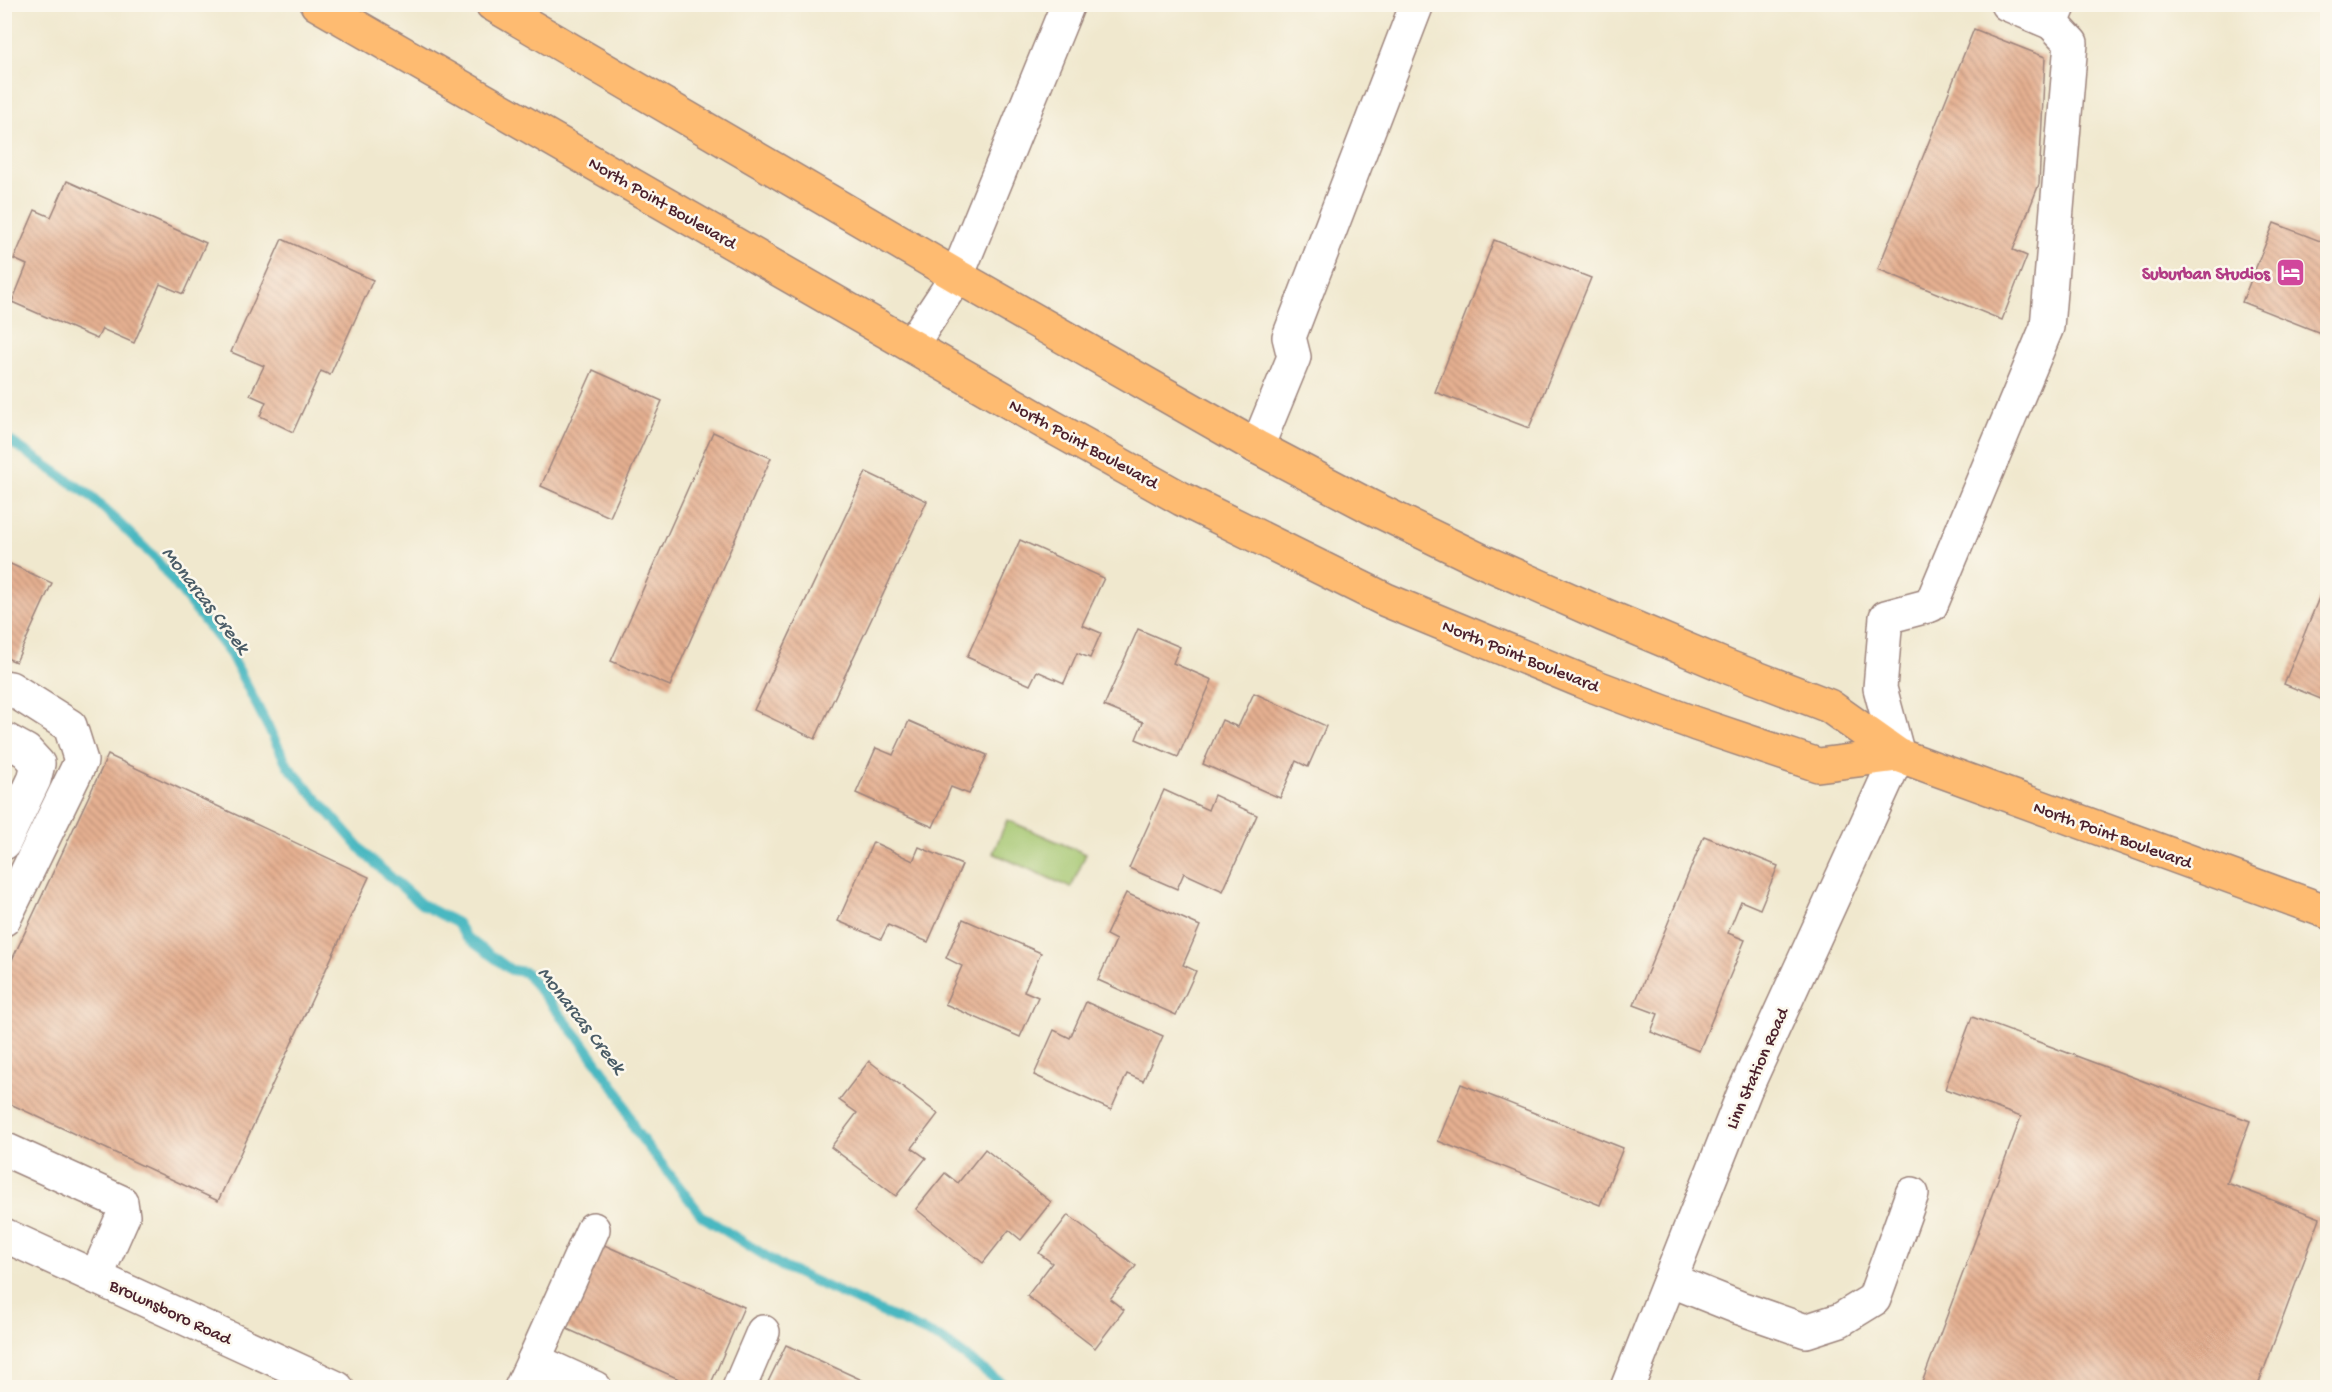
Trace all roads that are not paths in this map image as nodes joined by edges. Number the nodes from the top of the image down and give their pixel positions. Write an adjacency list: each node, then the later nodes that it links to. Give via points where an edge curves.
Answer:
1 (317, 4): 8 (main road, North Point Boulevard)
2 (492, 4): 7 (main road, North Point Boulevard)
3 (1068, 4): 7 (street)
4 (1417, 4): 9 (street, via 1289,337 1294,357)
5 (2007, 4): 6 (street)
6 (2056, 14): 12 (street, via 2071,43 2047,327 1931,605 1886,617 1880,688)
7 (957, 276): 8 (street); 9 (main road, North Point Boulevard)
8 (912, 344): 12 (main road, North Point Boulevard, via 1182,499 1386,600 1493,645 1696,724 1818,765)
9 (1257, 447): 12 (main road, North Point Boulevard, via 1480,560 1728,668 1829,706)
10 (4, 687): 15 (street, via 70,726 81,762)
11 (4, 739): 13 (street, via 26,751 38,764)
12 (1899, 755): 14 (main road, North Point Boulevard); 21 (street, Linn Station Road, via 1745,1090)
13 (4, 843)
14 (2328, 912)
15 (4, 919)
16 (4, 1149): 20 (street, via 121,1202 123,1216)
17 (1912, 1194): 21 (street, via 1874,1299 1840,1320 1806,1331)
18 (593, 1229): 23 (street)
19 (4, 1235): 20 (street, Brownsboro Road)
20 (96, 1277): 24 (street, Brownsboro Road)
21 (1670, 1280): 27 (street, Linn Station Road)
22 (763, 1332): 26 (street)
23 (527, 1374): 25 (street)
24 (338, 1388)
25 (595, 1388)
26 (739, 1388)
27 (1627, 1388)

